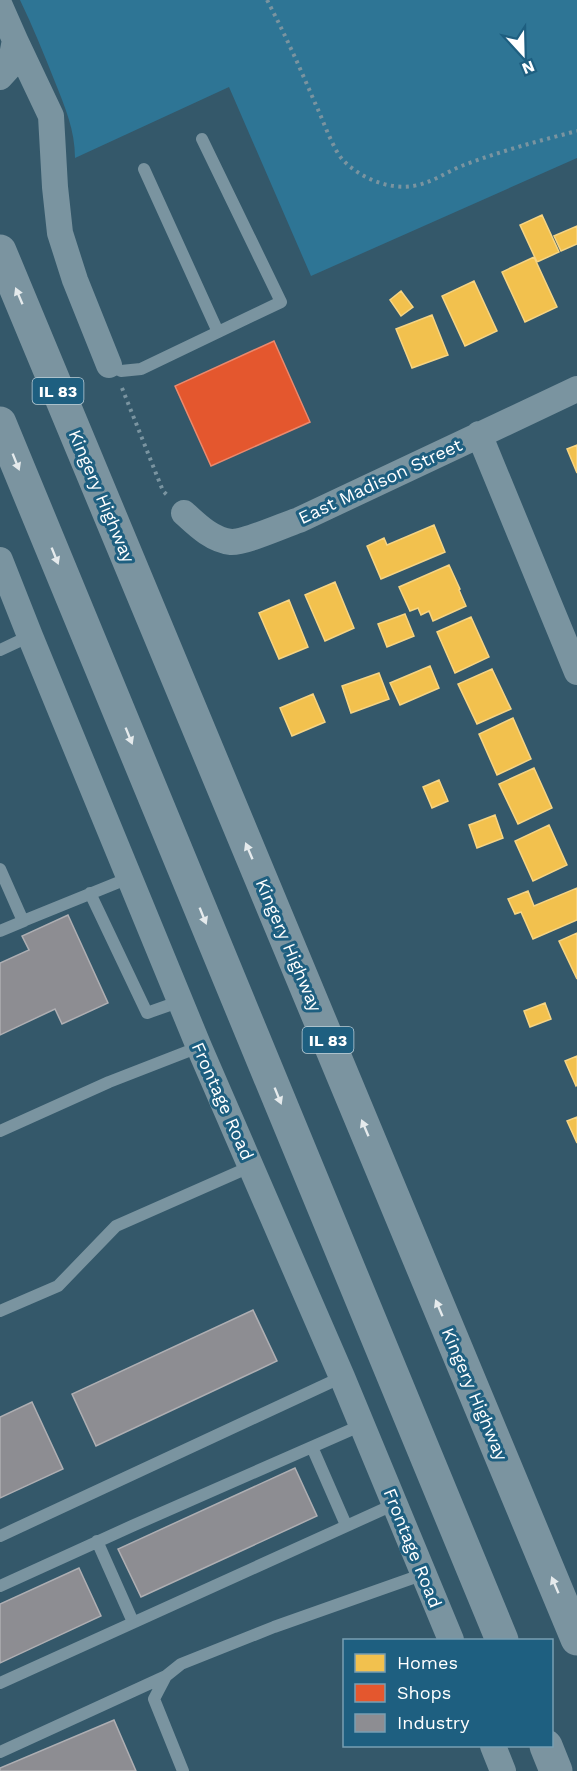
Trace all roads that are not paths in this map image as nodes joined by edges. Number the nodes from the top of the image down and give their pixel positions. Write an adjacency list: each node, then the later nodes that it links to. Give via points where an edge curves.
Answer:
1 (0, 6): 2 (street)
2 (15, 40): 3 (street, via 10,66); 8 (street, via 51,116 60,233)
3 (0, 77)
4 (202, 139): 7 (lane, via 281,302)
5 (144, 169): 7 (lane)
6 (0, 251): 39 (highway, Kingery Highway / IL 83, one-way to 6)
7 (218, 332): 8 (lane, via 141,369 121,371)
8 (109, 365)
9 (577, 389): 11 (street, East Madison Street)
10 (0, 423): 38 (highway, one-way to 38)
11 (479, 434): 12 (street, East Madison Street, via 298,520 232,542 215,537); 16 (street)
12 (183, 513)
13 (0, 560): 14 (street, Frontage Road)
14 (30, 636): 15 (lane); 18 (street, Frontage Road)
15 (0, 650)
16 (577, 672)
17 (0, 869): 20 (lane)
18 (129, 878): 19 (lane); 22 (street, Frontage Road)
19 (90, 893): 20 (lane); 22 (lane, via 147,1013)
20 (24, 921): 21 (lane)
21 (0, 931)
22 (181, 1001): 23 (street, Frontage Road)
23 (199, 1047): 24 (lane); 25 (street, Frontage Road)
24 (0, 1131)
25 (252, 1166): 26 (lane, via 116,1226 58,1286); 27 (street, Frontage Road)
26 (0, 1311)
27 (342, 1377): 28 (street, Frontage Road); 32 (lane)
28 (362, 1425): 29 (lane); 30 (street, Frontage Road)
29 (312, 1447): 31 (lane); 33 (lane)
30 (395, 1504): 31 (lane); 34 (street, Frontage Road)
31 (346, 1525): 36 (lane)
32 (0, 1536)
33 (97, 1542): 35 (lane); 36 (lane)
34 (424, 1574): 37 (street, Frontage Road); 40 (lane, via 274,1627 181,1664)
35 (0, 1586)
36 (133, 1622): 41 (lane)
37 (450, 1639)
38 (501, 1639)
39 (577, 1639)
40 (166, 1676): 44 (lane); 45 (lane, via 154,1699)
41 (0, 1683)
42 (493, 1747): 46 (street)
43 (546, 1747): 47 (highway)
44 (0, 1752)
45 (183, 1771)
46 (503, 1771)
47 (556, 1771)

